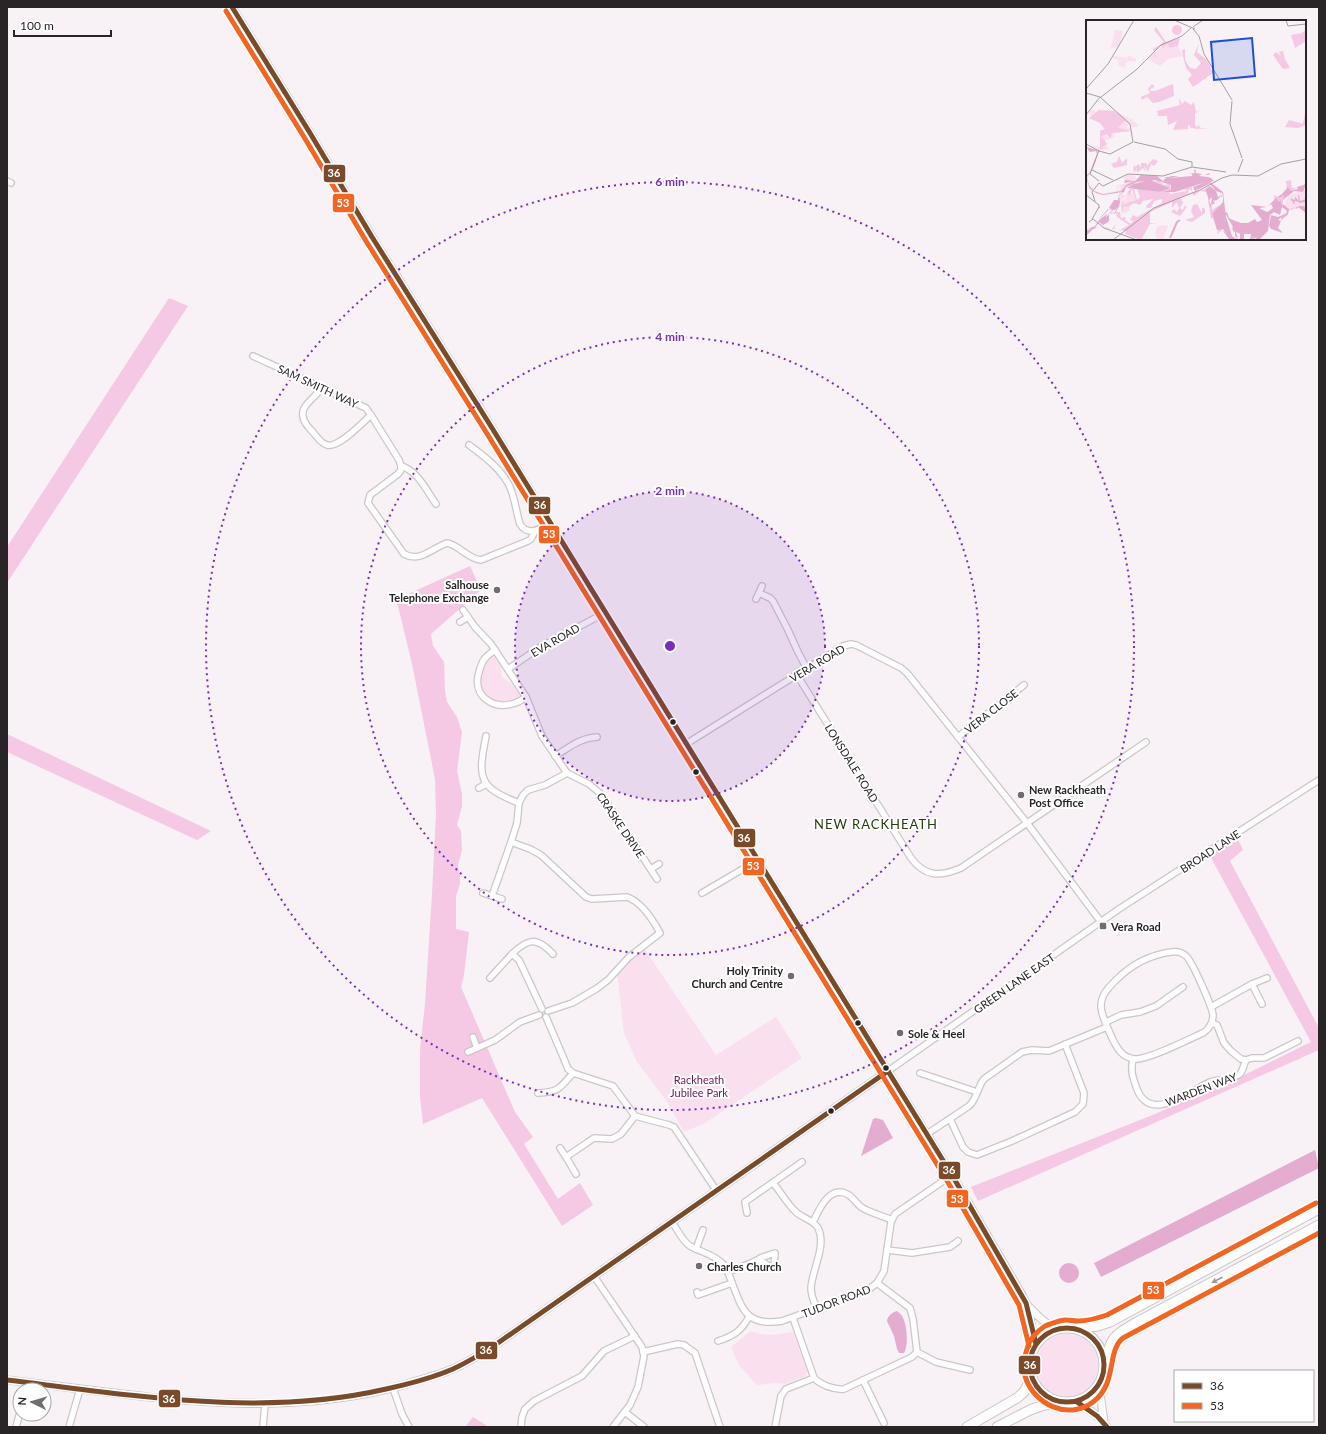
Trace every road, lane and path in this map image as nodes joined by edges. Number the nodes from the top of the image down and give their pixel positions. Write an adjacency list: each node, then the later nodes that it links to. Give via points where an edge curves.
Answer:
1 (232, 7): 8 (street)
2 (253, 356): 3 (street, SAM SMITH WAY)
3 (322, 387): 4 (street, SAM SMITH WAY, via 366,408); 4 (street, via 303,410 302,416 305,424 327,445 341,442)
4 (371, 415): 6 (street, SAM SMITH WAY)
5 (469, 445): 9 (street, via 505,478 520,524 527,531)
6 (401, 466): 7 (street, via 407,467 416,476); 9 (street, via 398,474 370,495 368,503 404,554 411,558 447,543 481,560 528,541)
7 (436, 504)
8 (550, 523): 9 (street); 14 (street)
9 (535, 531)
10 (762, 586): 11 (street)
11 (759, 593): 12 (street); 19 (street, via 773,601)
12 (756, 599)
13 (463, 610): 15 (street)
14 (605, 613): 18 (street, EVA ROAD, via 555,639); 27 (street)
15 (468, 617): 16 (street); 17 (street)
16 (460, 622)
17 (495, 650): 18 (street); 22 (street, via 482,662 477,681 483,698 498,704 514,703)
18 (508, 669): 22 (street)
19 (807, 669): 20 (street, VERA ROAD); 25 (street, VERA ROAD, via 843,646 856,645 907,672)
20 (797, 675): 27 (street, VERA ROAD); 34 (street, LONSDALE ROAD, via 911,858 922,870 945,874 961,868)
21 (1024, 685): 25 (street, VERA CLOSE)
22 (526, 697): 28 (street, via 542,736)
23 (486, 736): 31 (street, via 481,771)
24 (597, 736): 28 (street, via 584,738)
25 (958, 737): 34 (street, VERA ROAD)
26 (1146, 742): 34 (street, LONSDALE ROAD)
27 (686, 744): 36 (street)
28 (555, 756): 29 (street)
29 (567, 773): 33 (street, via 545,785 528,790); 38 (street, CRASKE DRIVE, via 602,795)
30 (1319, 780): 44 (street, BROAD LANE)
31 (486, 784): 32 (street); 33 (street, via 493,791)
32 (479, 788)
33 (519, 803): 35 (street, via 517,823)
34 (1027, 823): 44 (street, VERA ROAD)
35 (511, 842): 42 (street); 54 (street, via 541,855 586,897 632,899 660,933 629,957 596,989)
36 (758, 860): 41 (street); 66 (street)
37 (659, 864): 38 (street, CRASKE DRIVE)
38 (650, 869): 39 (street, CRASKE DRIVE)
39 (657, 879)
40 (483, 893): 42 (street)
41 (702, 893)
42 (492, 896): 43 (street)
43 (502, 899)
44 (1101, 922): 66 (street, GREEN LANE EAST)
45 (512, 954): 46 (street, via 521,945 533,941 544,945); 47 (street); 53 (street, via 519,960)
46 (553, 954)
47 (490, 978)
48 (1267, 978): 49 (street)
49 (1252, 984): 51 (street); 52 (street)
50 (1183, 987): 58 (street, via 1156,1006 1121,1016)
51 (1262, 1004)
52 (1211, 1007): 57 (street); 58 (street, via 1188,958 1179,952 1158,954 1137,963 1107,990 1101,1006)
53 (542, 1009): 54 (street); 55 (street)
54 (548, 1011): 56 (street)
55 (539, 1015): 56 (street, via 542,1018); 62 (street, via 520,1022 495,1040)
56 (546, 1017): 67 (street)
57 (1212, 1023): 64 (street, via 1203,1033 1144,1058); 65 (street, via 1217,1025 1224,1043 1231,1051)
58 (1106, 1024): 61 (street); 64 (street, via 1118,1050)
59 (473, 1037): 62 (street)
60 (1298, 1041): 65 (street, via 1264,1058)
61 (1065, 1044): 69 (street, via 1049,1051 1022,1052 986,1077); 72 (street, via 1084,1093 1083,1104 1076,1112 977,1154 962,1147)
62 (477, 1048): 63 (street)
63 (468, 1052)
64 (1134, 1059): 65 (street, WARDEN WAY, via 1132,1076 1140,1096 1146,1102 1159,1104 1179,1099 1211,1082 1237,1076 1241,1073)
65 (1246, 1060)
66 (888, 1071): 73 (street); 80 (street)
67 (572, 1073): 70 (street, via 556,1090); 71 (street, via 613,1086)
68 (920, 1073): 69 (street)
69 (977, 1092): 72 (street, via 969,1106)
70 (538, 1093)
71 (635, 1116): 75 (street, via 621,1134 612,1139 594,1138); 80 (street, via 674,1127)
72 (950, 1119): 73 (street)
73 (927, 1134): 78 (street)
74 (560, 1148): 75 (street)
75 (566, 1157): 77 (street)
76 (802, 1162): 79 (street)
77 (576, 1174)
78 (952, 1175): 83 (street, via 895,1214); 97 (street)
79 (773, 1183): 82 (street, via 745,1202); 85 (street, via 796,1212)
80 (716, 1190): 84 (street)
81 (1319, 1209): 102 (highway, via 1110,1322)
82 (747, 1213)
83 (892, 1220): 85 (street, via 861,1207 845,1193 836,1192 827,1198); 90 (street, TUDOR ROAD)
84 (672, 1222): 89 (street, via 689,1246); 93 (street)
85 (813, 1222): 98 (street, via 818,1227 821,1237 811,1287)
86 (1319, 1225): 108 (highway, one-way to 108, via 1122,1331 1108,1346)
87 (703, 1230): 89 (street)
88 (958, 1241): 90 (street, via 950,1247 912,1253)
89 (696, 1249): 92 (street, via 719,1260)
90 (887, 1250): 95 (street, TUDOR ROAD, via 884,1271)
91 (759, 1259): 92 (street)
92 (728, 1272): 94 (street)
93 (594, 1276): 103 (street); 117 (street, via 461,1366)
94 (732, 1282): 96 (street, via 698,1295); 99 (street, via 741,1306)
95 (877, 1283): 98 (street, TUDOR ROAD, via 868,1290); 107 (street, via 910,1308)
96 (697, 1292)
97 (1026, 1303): 101 (street, via 1050,1326); 105 (street)
98 (817, 1309): 100 (street, TUDOR ROAD)
99 (749, 1317): 100 (street, TUDOR ROAD, via 770,1323); 104 (street, via 739,1331)
100 (793, 1318): 110 (street)
101 (1064, 1327): 102 (highway); 105 (highway, via 1046,1334)
102 (1078, 1328): 108 (highway, via 1093,1337 1102,1350)
103 (635, 1336): 106 (street); 128 (street, via 604,1351 582,1376 534,1401 525,1409)
104 (718, 1341)
105 (1036, 1344): 111 (highway, via 1030,1362)
106 (643, 1352): 122 (street, via 638,1387); 131 (street, via 678,1344 696,1353)
107 (917, 1352): 109 (street, via 936,1362); 113 (street, via 912,1357)
108 (1105, 1367): 116 (highway)
109 (970, 1370)
110 (814, 1378): 113 (street, via 837,1390); 132 (street, via 786,1389 781,1396)
111 (1031, 1378): 119 (highway, via 1047,1397); 133 (highway, via 1024,1392 1017,1398)
112 (7, 1380): 114 (street)
113 (863, 1380): 123 (street)
114 (27, 1382)
115 (52, 1385): 118 (street)
116 (1099, 1386): 120 (highway); 124 (street)
117 (393, 1388): 121 (street, via 347,1396); 127 (street)
118 (80, 1389): 121 (street, via 176,1400); 125 (street)
119 (1062, 1402): 120 (highway); 134 (highway, via 1037,1407)
120 (1077, 1402): 124 (street, via 1093,1412)
121 (265, 1404): 126 (street)
122 (625, 1412): 129 (street); 130 (street)
123 (884, 1423)
124 (1106, 1425)
125 (69, 1427)
126 (263, 1427)
127 (409, 1427)
128 (521, 1427)
129 (613, 1427)
130 (644, 1427)
131 (720, 1427)
132 (776, 1427)
133 (968, 1427)
134 (997, 1427)

